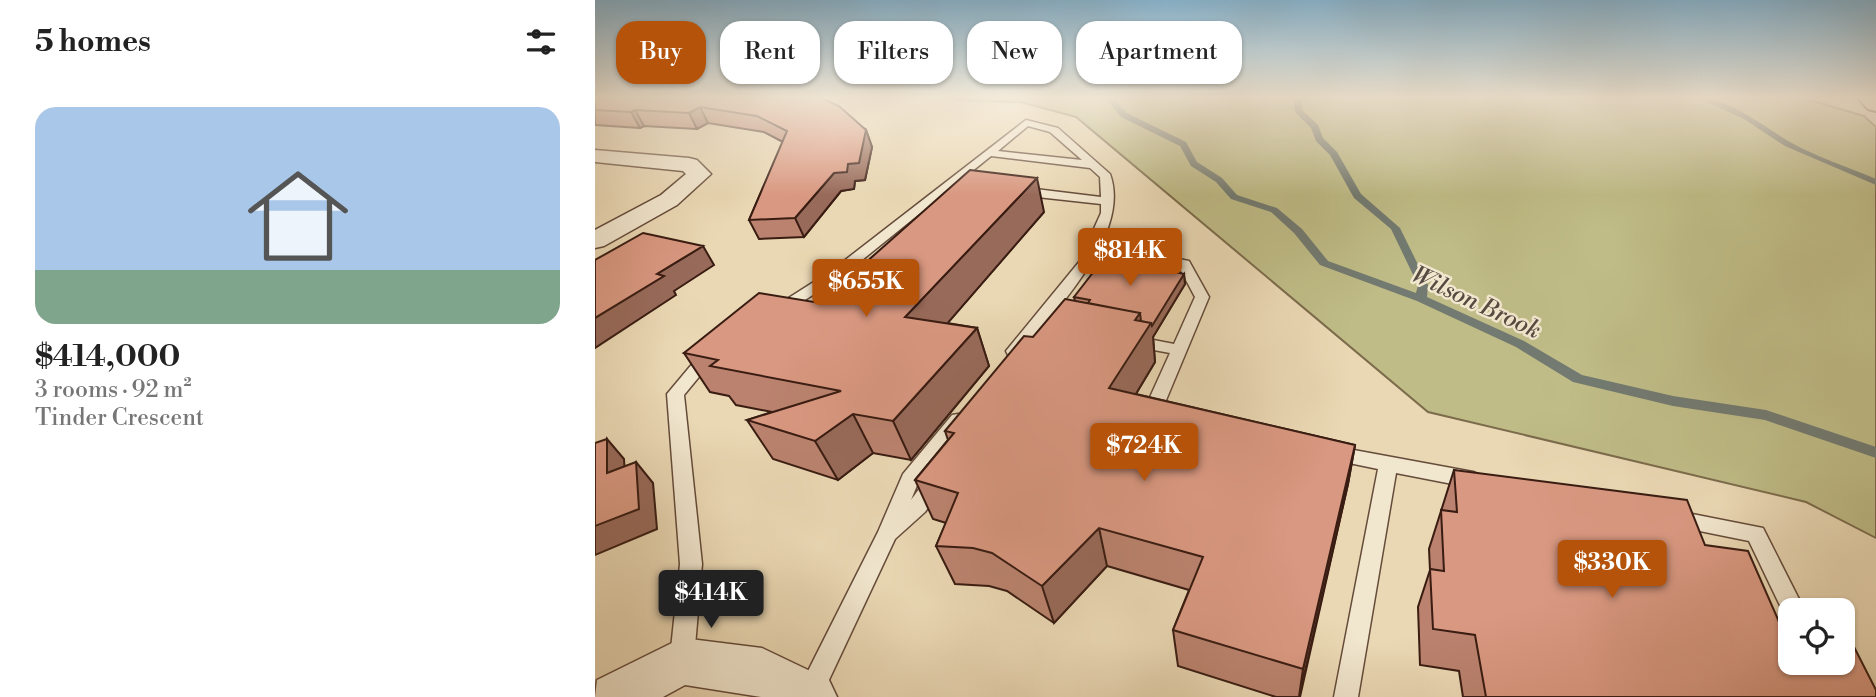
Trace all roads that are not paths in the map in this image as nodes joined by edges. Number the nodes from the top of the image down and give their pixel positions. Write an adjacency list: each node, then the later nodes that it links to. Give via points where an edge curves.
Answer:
1 (1016, 131): 3 (lane)
2 (1054, 131): 5 (lane)
3 (989, 153): 5 (lane); 10 (lane, via 957,184 836,274)
4 (595, 156): 8 (street, via 689,165 700,174 669,200)
5 (1094, 165): 7 (lane, via 1106,176)
6 (1003, 189): 7 (lane)
7 (1107, 201): 14 (lane, via 1107,213 1085,263)
8 (595, 240)
9 (1122, 252): 13 (lane, via 1184,264 1202,297)
10 (765, 319)
11 (1112, 337): 13 (lane)
12 (718, 349): 24 (lane, via 675,394 691,564)
13 (1179, 350): 16 (lane, via 1149,418)
14 (1006, 360)
15 (971, 404): 22 (lane, via 910,480)
16 (1163, 420)
17 (1322, 451): 19 (lane)
18 (951, 464): 22 (lane, via 918,506)
19 (1388, 464): 20 (lane); 27 (lane)
20 (1497, 485)
21 (1661, 516): 23 (lane, via 1756,534)
22 (888, 533): 25 (lane)
23 (1788, 598)
24 (682, 661): 25 (street, via 762,672); 26 (street)
25 (810, 696)
26 (614, 697)
27 (1346, 697)

